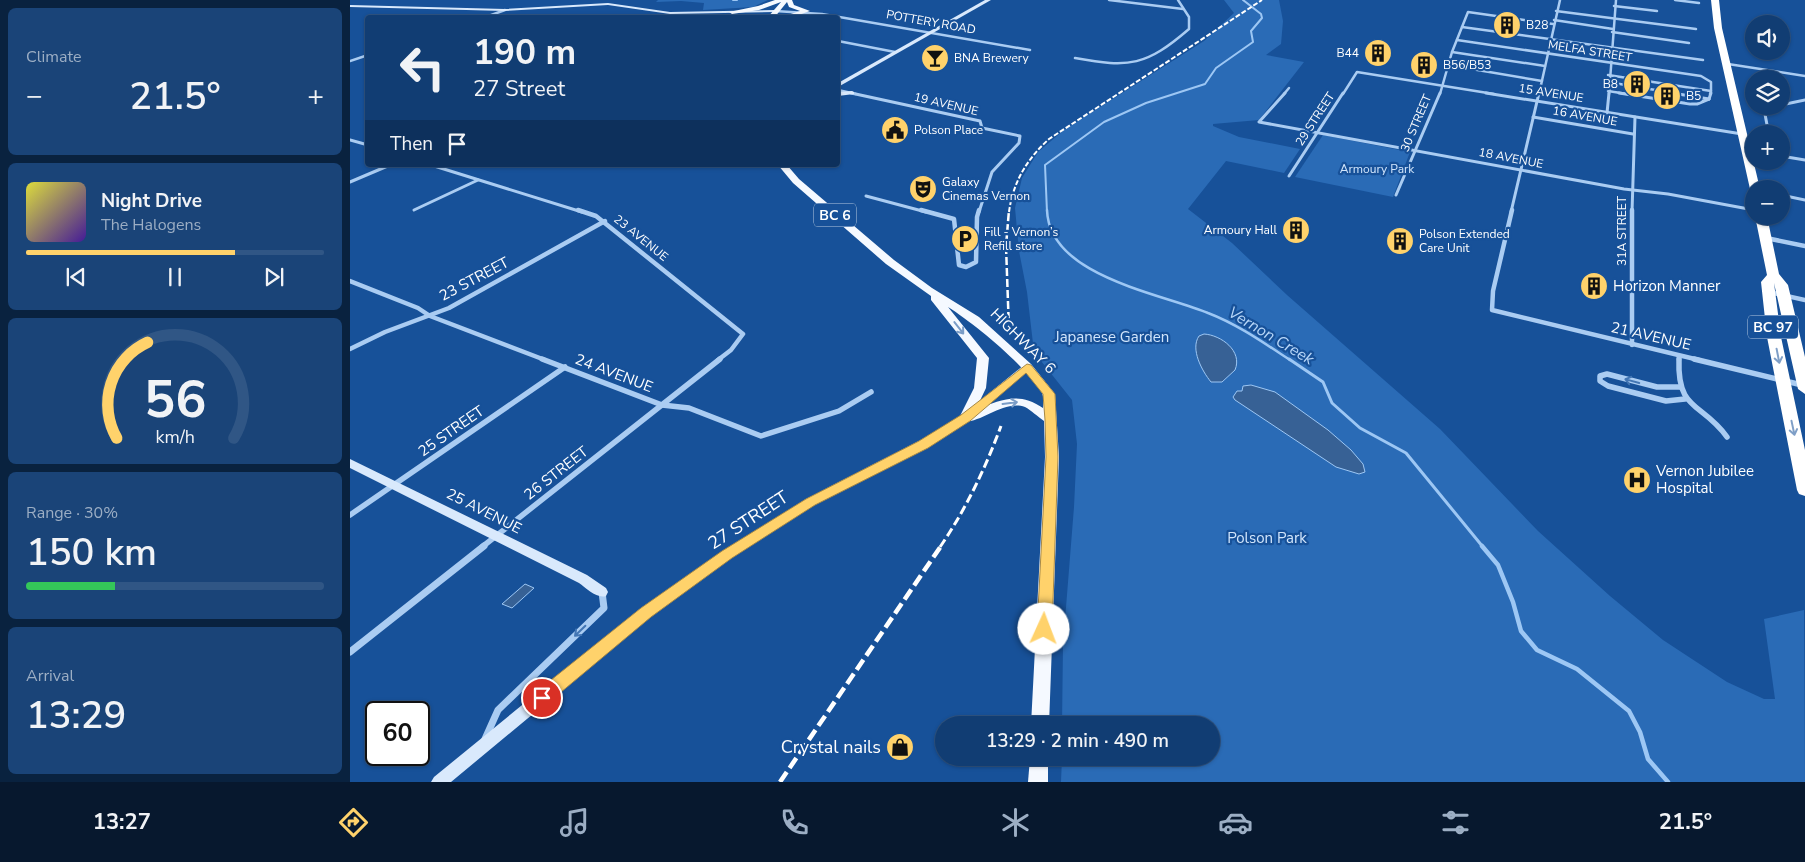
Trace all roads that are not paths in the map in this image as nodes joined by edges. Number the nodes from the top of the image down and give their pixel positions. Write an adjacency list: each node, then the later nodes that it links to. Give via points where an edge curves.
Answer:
1 (781, 0): 18 (main road, via 759,8)
2 (786, 0): 16 (main road)
3 (789, 0): 19 (main road, via 791,6)
4 (989, 0): 32 (street)
5 (1108, 0): 14 (street)
6 (1178, 0): 14 (street)
7 (1560, 0): 20 (street)
8 (1616, 0): 13 (street)
9 (1675, 0): 11 (street)
10 (1715, 0): 47 (highway, via 1714,9)
11 (1699, 3)
12 (350, 6): 15 (street, POTTERY ROAD)
13 (1614, 6): 17 (street); 27 (street)
14 (1183, 9): 43 (street, via 1192,23 1189,29 1143,60 1116,64)
15 (505, 10): 18 (street, POTTERY ROAD, via 590,4 670,14); 21 (street)
16 (774, 11): 18 (street, POTTERY ROAD); 19 (street, POTTERY ROAD); 23 (main road)
17 (1658, 11)
18 (732, 12): 22 (main road)
19 (807, 12): 24 (main road); 25 (street, POTTERY ROAD)
20 (1556, 12): 27 (street); 28 (street)
21 (491, 15)
22 (754, 15)
23 (772, 15)
24 (794, 15)
25 (826, 15)
26 (840, 17): 32 (street, POTTERY ROAD)
27 (1613, 19): 30 (street); 31 (street)
28 (1554, 22): 29 (street, 30 STREET, via 1468,12); 31 (street); 33 (street)
29 (1462, 27): 33 (street); 34 (street, 30 STREET)
30 (1696, 29)
31 (1613, 30): 36 (street); 37 (street)
32 (931, 32): 38 (street, POTTERY ROAD); 39 (street)
33 (1550, 39): 37 (street); 41 (street)
34 (1457, 40): 40 (street, 30 STREET); 41 (street, MELFA STREET)
35 (840, 41): 39 (street)
36 (1689, 43)
37 (1611, 48): 44 (street); 46 (street)
38 (1030, 50)
39 (895, 52): 55 (street)
40 (1452, 52): 48 (street, 30 STREET); 49 (street)
41 (1550, 53): 46 (street, MELFA STREET); 49 (street)
42 (365, 56): 45 (street)
43 (1075, 58)
44 (1703, 60)
45 (350, 61)
46 (1609, 62): 51 (street); 60 (street, MELFA STREET, via 1701,76 1711,82)
47 (1728, 64): 52 (street); 72 (highway)
48 (1448, 66): 53 (street); 56 (street, 30 STREET)
49 (1545, 66): 53 (street)
50 (1357, 72): 56 (street, 15 AVENUE); 70 (street, 29 STREET)
51 (1608, 75): 54 (street); 60 (street)
52 (1805, 76)
53 (1542, 81): 65 (street)
54 (1608, 82): 59 (street); 63 (street)
55 (840, 84)
56 (1443, 86): 65 (street, 15 AVENUE); 76 (street, 30 STREET)
57 (1288, 88): 70 (street, 18 AVENUE, via 1259,122)
58 (840, 90): 61 (street, 19 AVENUE)
59 (1608, 91): 63 (street, via 1690,104); 67 (street)
60 (1711, 91): 63 (street)
61 (852, 93): 62 (street); 88 (street, 19 AVENUE, via 980,121 982,128 1020,136 1019,143 992,172 977,216 976,262 967,268 959,265 954,219)
62 (840, 94)
63 (1709, 99)
64 (1805, 100): 66 (street)
65 (1537, 101): 67 (street, 15 AVENUE); 68 (street)
66 (1790, 103)
67 (1607, 113): 69 (street, 15 AVENUE)
68 (1533, 117): 71 (street, 16 AVENUE); 82 (street)
69 (1635, 117): 71 (street, 31A STREET); 72 (street, 15 AVENUE)
70 (1319, 132): 76 (street, 18 AVENUE); 83 (street, 29 STREET)
71 (1634, 134): 86 (street, 31A STREET)
72 (1742, 134): 74 (highway)
73 (350, 140): 75 (street)
74 (1745, 140)
75 (365, 144)
76 (1416, 150): 82 (street, 18 AVENUE); 87 (street, 30 STREET)
77 (1790, 158): 78 (street)
78 (1805, 160)
79 (385, 167): 85 (street)
80 (437, 167): 84 (street, 23 AVENUE)
81 (784, 167): 99 (main road, HIGHWAY 6 / BC 6, via 890,262)
82 (1521, 170): 86 (street, 18 AVENUE); 104 (street, 21 AVENUE, via 1493,291 1492,310)
83 (1289, 176)
84 (479, 180): 92 (street); 93 (street, 23 AVENUE)
85 (350, 182)
86 (1632, 189): 91 (street, 18 AVENUE); 104 (street, 31A STREET)
87 (1396, 195)
88 (866, 196)
89 (1790, 197): 90 (street)
90 (1805, 200)
91 (1745, 208)
92 (414, 210)
93 (605, 221): 103 (street, 23 STREET); 106 (street, 23 AVENUE, via 743,334)
94 (1763, 225): 95 (highway, BC 97)
95 (1766, 238): 96 (street); 97 (highway, BC 97)
96 (1805, 246)
97 (1773, 275): 100 (highway, BC 97, via 1767,282); 101 (highway, BC 97, via 1782,285)
98 (350, 281): 103 (street, 24 AVENUE, via 418,308)
99 (928, 290): 109 (main road, HIGHWAY 6 / BC 6, via 975,319); 116 (main road, one-way to 116, via 983,358 980,388)
100 (1768, 292): 101 (street); 110 (highway, BC 97, one-way to 110)
101 (1784, 295): 102 (street); 112 (highway, BC 97)
102 (1805, 300)
103 (430, 316): 105 (street, 23 STREET); 108 (street, 24 AVENUE)
104 (1632, 344): 107 (street, 21 AVENUE)
105 (350, 349)
106 (731, 350): 115 (street, 26 STREET)
107 (1679, 356): 110 (street, 21 AVENUE); 111 (street)
108 (565, 367): 115 (street, 24 AVENUE); 120 (street, 25 STREET)
109 (1027, 367): 116 (street, 27 STREET); 117 (main road, HIGHWAY 6 / BC 6, via 1049,394)
110 (1783, 380): 112 (street, 21 AVENUE); 121 (highway, BC 97, one-way to 121)
111 (1680, 387): 114 (street); 114 (street, one-way to 114, via 1657,387 1607,374 1600,376 1600,382 1616,388 1666,401)
112 (1805, 387)
113 (871, 392): 115 (street, 24 AVENUE, via 839,411 760,436 689,408)
114 (1684, 398): 118 (street, via 1721,427)
115 (662, 405): 123 (street, 26 STREET)
116 (966, 418): 117 (main road, one-way to 117, via 1008,402 1027,403); 127 (street, 27 STREET, via 923,444 810,502 727,554 646,612)
117 (1051, 420): 126 (main road, HIGHWAY 6 / BC 6)
118 (1727, 437)
119 (350, 462): 120 (street, 25 AVENUE)
120 (395, 484): 122 (street, 25 STREET); 123 (street, 25 AVENUE)
121 (1805, 490)
122 (350, 515)
123 (497, 536): 124 (street, 25 AVENUE, via 583,579); 125 (street, 26 STREET)
124 (602, 592): 127 (street, 27 STREET, one-way to 127, via 604,608 498,710)
125 (350, 652)
126 (1040, 716)
127 (482, 746): 129 (street, 27 STREET)
128 (1039, 766): 130 (main road)
129 (440, 782)
130 (1038, 782)

